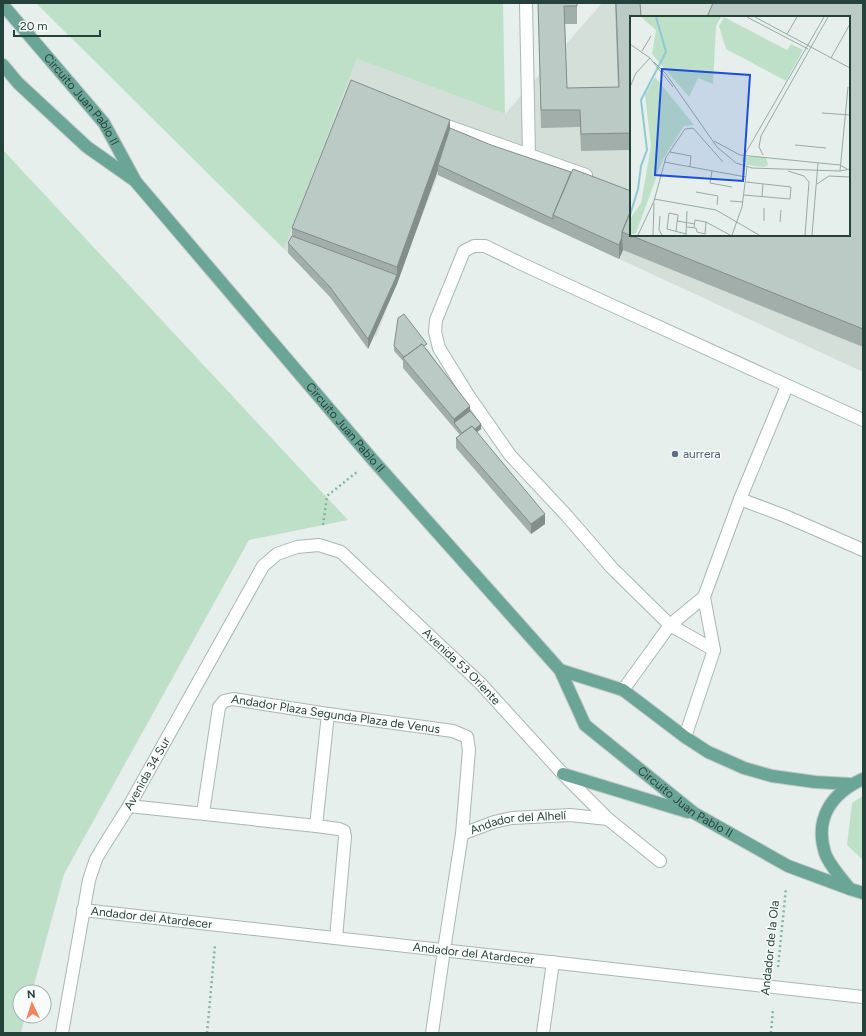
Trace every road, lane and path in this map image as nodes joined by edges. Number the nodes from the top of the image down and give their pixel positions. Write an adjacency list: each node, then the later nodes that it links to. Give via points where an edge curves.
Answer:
1 (526, 3): 5 (street)
2 (3, 5): 7 (main road, Circuito Juan Pablo II, via 104,123)
3 (3, 65): 7 (main road, Circuito Juan Pablo II, via 18,83 87,147)
4 (428, 119): 5 (street)
5 (529, 155): 6 (street)
6 (595, 178)
7 (136, 182): 10 (main road, Circuito Juan Pablo II)
8 (787, 386): 9 (street); 11 (street); 16 (street, via 485,246 474,246 464,251 436,320 435,332 439,348 510,455 612,568)
9 (863, 420)
10 (372, 459): 12 (path, via 327,496); 18 (main road, Circuito Juan Pablo II)
11 (740, 499): 14 (street); 15 (street)
12 (319, 545): 13 (street, Avenida 53 Oriente); 22 (street, Avenida 53 Oriente, via 341,552 474,677)
13 (297, 547): 25 (street, Avenida 34 Sur, via 277,554 263,566)
14 (863, 550)
15 (704, 597): 16 (street); 17 (street)
16 (670, 625): 17 (street); 19 (street)
17 (714, 650): 21 (street)
18 (560, 670): 19 (main road); 27 (main road, Circuito Juan Pablo II, via 584,725)
19 (623, 690): 21 (main road)
20 (328, 714): 26 (street, Andador Plaza Segunda Plaza de Venus, via 232,699 224,701 220,707); 29 (street); 30 (street, Andador Plaza Segunda Plaza de Venus, via 453,731 466,737 469,750)
21 (685, 738): 24 (main road, via 708,752 744,768 772,776)
22 (563, 774): 27 (main road); 28 (street, Avenida 53 Oriente)
23 (863, 779): 24 (main road)
24 (850, 784): 33 (main road, via 829,805 823,819 821,836 825,854)
25 (129, 806): 26 (street); 35 (street, Avenida 34 Sur, via 96,859)
26 (203, 813): 29 (street)
27 (694, 813): 32 (main road, Circuito Juan Pablo II)
28 (608, 818): 30 (street, Andador del Alhelí, via 570,815 512,818); 31 (street, Avenida 53 Oriente)
29 (316, 826): 37 (street, via 344,831)
30 (462, 834): 38 (street, Andador del Alhelí)
31 (660, 861)
32 (788, 866): 33 (main road, Circuito Juan Pablo II); 40 (path, Andador de la Ola)
33 (850, 889): 34 (main road, Circuito Juan Pablo II)
34 (863, 893)
35 (83, 910): 36 (street, Andador del Atardecer); 42 (street, Avenida 34 Sur)
36 (217, 924): 37 (street, Andador del Atardecer); 43 (path)
37 (336, 938): 38 (street, Andador del Atardecer)
38 (444, 950): 39 (street, Andador del Atardecer); 44 (street, Andador del Alhelí)
39 (553, 962): 40 (street, Andador del Atardecer); 45 (street)
40 (775, 987): 41 (street, Andador del Atardecer); 46 (path, Andador de la Ola)
41 (863, 997)
42 (62, 1033)
43 (207, 1033)
44 (432, 1033)
45 (543, 1033)
46 (771, 1033)

